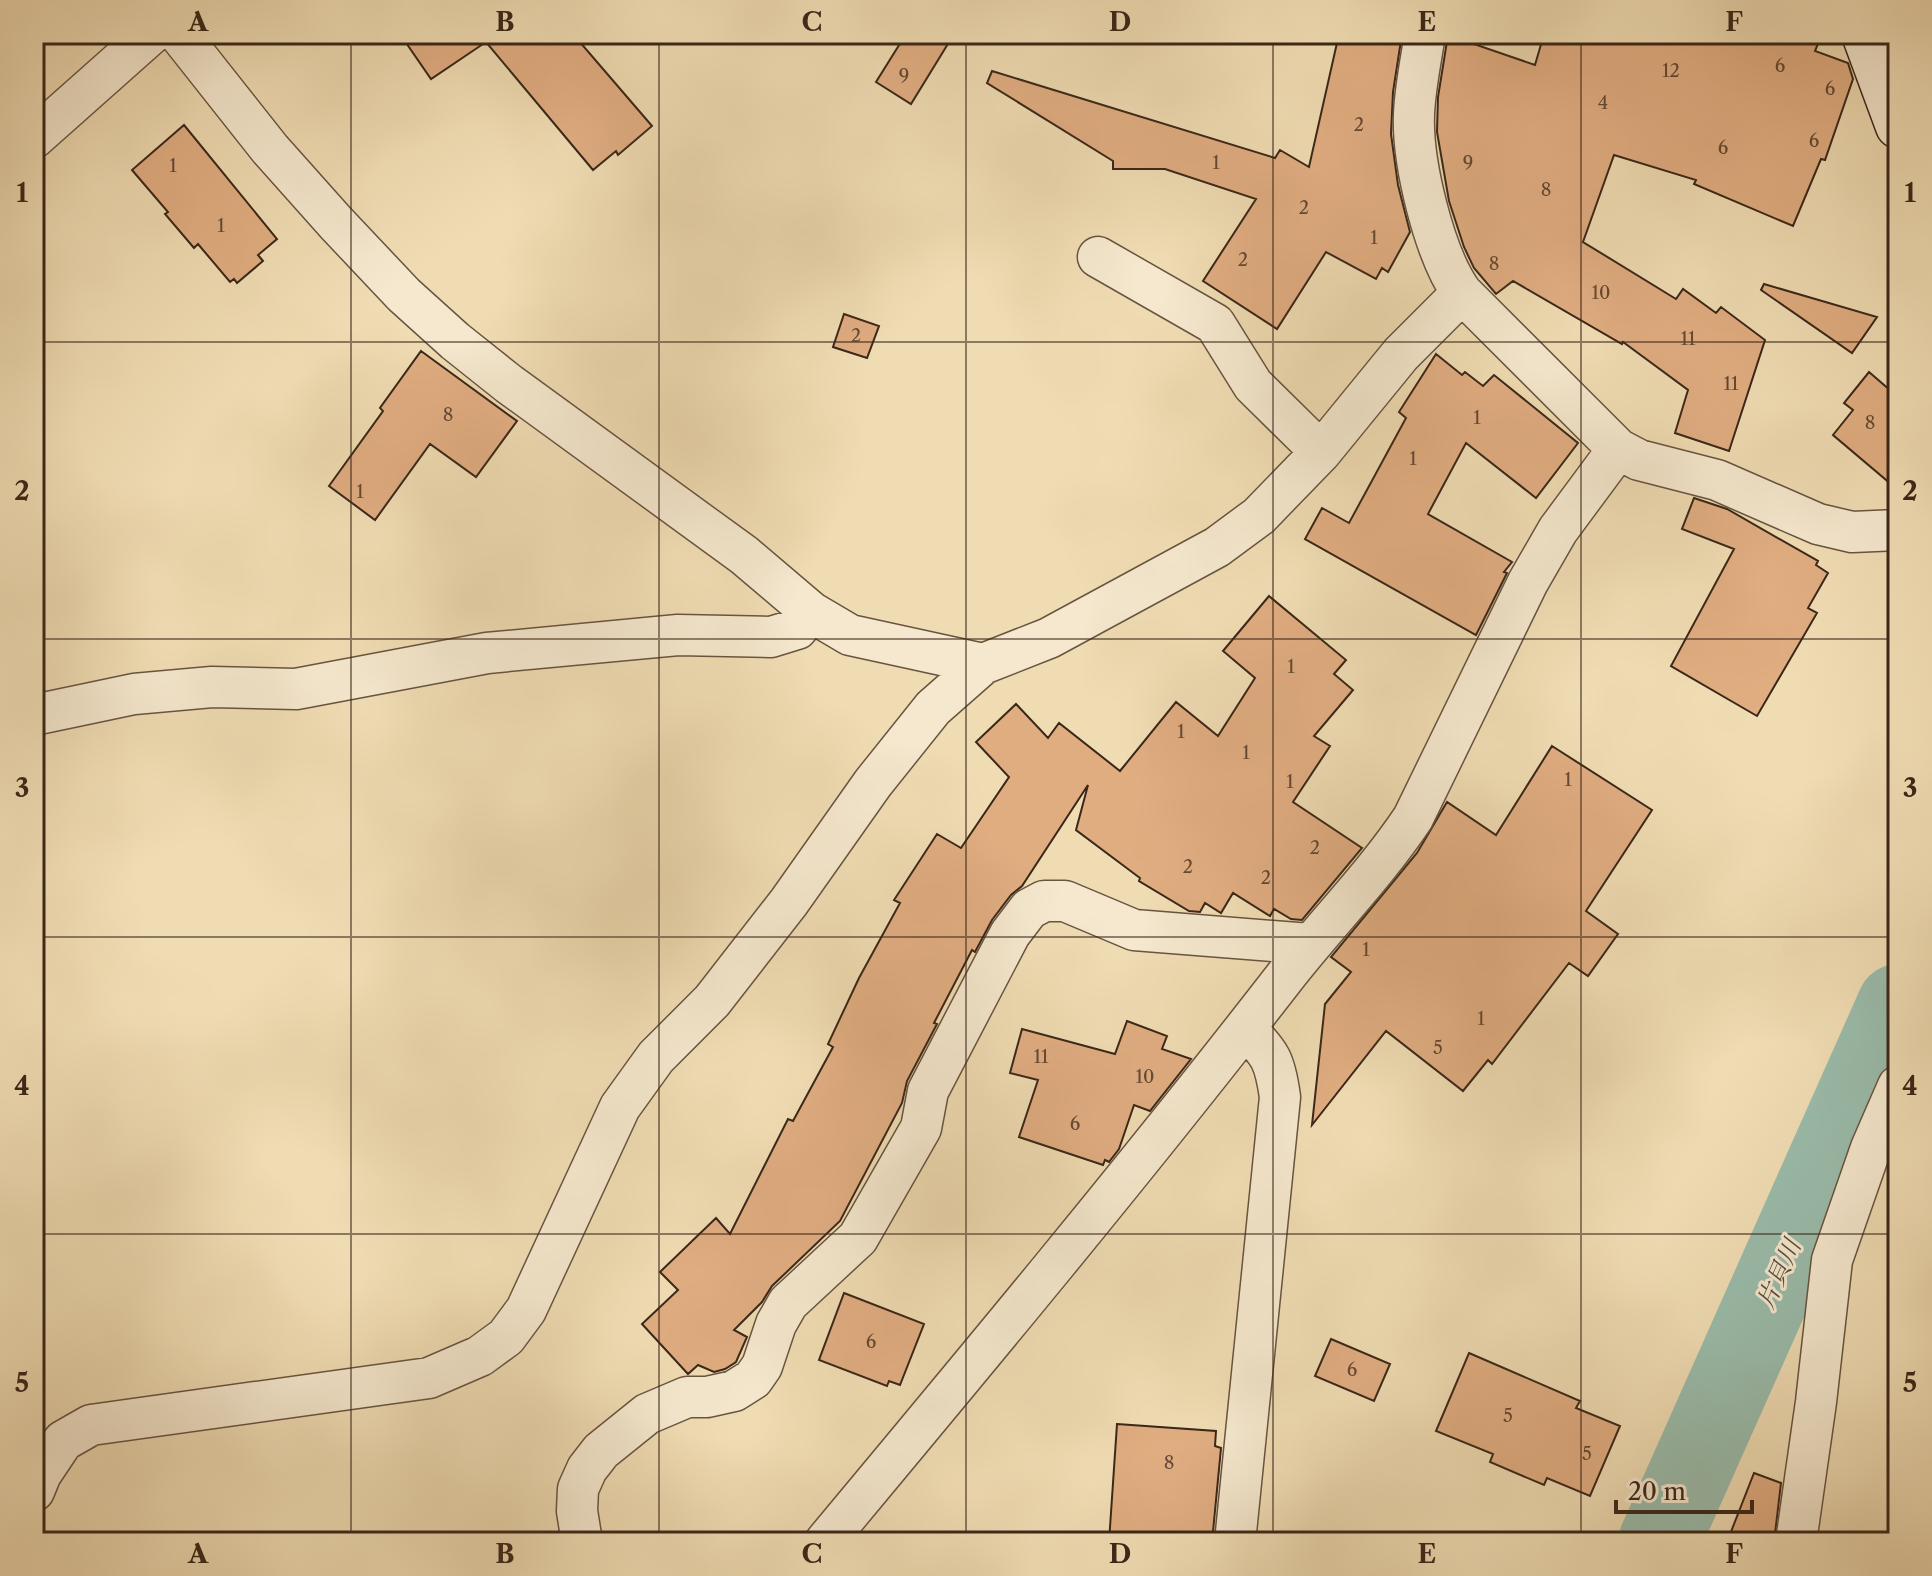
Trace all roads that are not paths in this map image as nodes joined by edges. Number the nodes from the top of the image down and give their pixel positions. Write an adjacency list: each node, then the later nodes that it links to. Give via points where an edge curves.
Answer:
1 (151, 34): 6 (street)
2 (179, 34): 12 (street, via 270,149 404,295 521,394 744,555)
3 (1425, 34): 8 (street, via 1414,115 1420,179 1451,278)
4 (1864, 34): 5 (main road)
5 (1898, 126)
6 (34, 138)
7 (1098, 257): 10 (street, via 1215,324 1253,385)
8 (1462, 293): 9 (street); 10 (street, via 1401,354)
9 (1618, 449): 11 (street, via 1639,460 1717,480 1818,524 1852,532); 15 (street, via 1558,530 1528,582 1413,818)
10 (1321, 452): 13 (street, via 1259,516 1217,547 1049,638)
11 (1898, 530)
12 (811, 612): 13 (street, via 850,635); 14 (street, via 797,629 771,637 678,635 487,653 296,689 212,687 134,694)
13 (983, 664): 18 (street, via 933,708 722,989 656,1057 620,1107 526,1310 506,1337 480,1356 429,1378 91,1425 63,1441)
14 (34, 715)
15 (1310, 944): 16 (street); 19 (street, via 1134,930 1065,901 1044,901 1029,909 1010,934 928,1091 921,1128 858,1238 788,1303 753,1379 734,1391 687,1397 647,1414 601,1451 578,1489)
16 (1245, 1028): 20 (street); 21 (street, via 1276,1066 1280,1097)
17 (1898, 1086): 22 (street, via 1832,1260)
18 (34, 1491)
19 (582, 1542)
20 (825, 1542)
21 (1235, 1542)
22 (1796, 1542)

